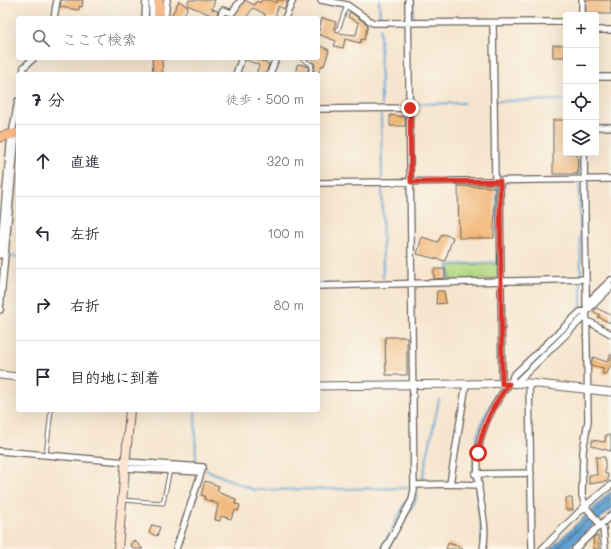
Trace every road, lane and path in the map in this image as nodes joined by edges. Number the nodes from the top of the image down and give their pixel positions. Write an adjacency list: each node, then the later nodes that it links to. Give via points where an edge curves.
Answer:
1 (57, 0): 13 (street)
2 (146, 0): 14 (street)
3 (152, 0): 15 (street)
4 (159, 0): 16 (main road)
5 (167, 0): 17 (street)
6 (241, 0): 18 (street, via 232,13 224,10)
7 (293, 0): 19 (street)
8 (321, 0): 11 (street)
9 (408, 0): 22 (street)
10 (582, 0): 12 (street)
11 (347, 2): 22 (street, via 373,23); 23 (lane)
12 (582, 12)
13 (54, 16)
14 (146, 16)
15 (152, 16)
16 (159, 16)
17 (165, 16)
18 (220, 16)
19 (286, 16)
20 (563, 22): 21 (street)
21 (492, 23): 22 (street); 48 (street)
22 (409, 24): 38 (street)
23 (338, 30)
24 (599, 30): 25 (street)
25 (611, 30)
26 (32, 60): 31 (street)
27 (157, 60): 32 (main road)
28 (241, 60): 33 (street)
29 (275, 60): 34 (street)
30 (305, 60): 35 (lane, via 312,65)
31 (23, 72)
32 (158, 72)
33 (237, 72)
34 (271, 72)
35 (310, 72)
36 (599, 77): 37 (street)
37 (611, 77)
38 (410, 108): 39 (street); 49 (street)
39 (320, 109)
40 (16, 118): 43 (street)
41 (599, 127): 42 (street)
42 (611, 127)
43 (14, 134): 44 (main road); 51 (street); 52 (street)
44 (0, 137)
45 (584, 156): 47 (street)
46 (611, 179): 47 (street)
47 (584, 180): 48 (street); 53 (street)
48 (497, 181): 49 (street); 55 (street)
49 (411, 182): 50 (street); 56 (street)
50 (320, 183)
51 (0, 255)
52 (2, 260): 60 (street)
53 (586, 279): 55 (street); 59 (street)
54 (611, 280): 59 (street)
55 (501, 281): 56 (street); 68 (street)
56 (412, 284): 57 (street); 66 (street)
57 (320, 286)
58 (611, 287): 61 (street)
59 (586, 304): 61 (street)
60 (0, 310)
61 (586, 314): 62 (street); 68 (street); 70 (street)
62 (611, 334)
63 (0, 375): 64 (street)
64 (16, 377)
65 (529, 383): 68 (street); 70 (street); 79 (street)
66 (413, 384): 67 (street); 69 (street); 82 (street)
67 (466, 384): 68 (street); 81 (street)
68 (509, 384): 80 (street, via 488,415 480,438)
69 (320, 386)
70 (587, 390): 71 (street); 86 (street, via 588,421 583,451 582,495)
71 (611, 392)
72 (51, 412): 75 (lane)
73 (130, 412): 76 (main road)
74 (0, 451): 75 (street)
75 (46, 455): 76 (street)
76 (125, 465): 77 (street); 78 (street, via 203,467); 85 (main road)
77 (170, 470): 78 (street); 85 (lane, via 163,503)
78 (202, 472): 90 (street)
79 (531, 473): 80 (street); 93 (street)
80 (476, 474): 83 (street)
81 (450, 484): 82 (street); 83 (street)
82 (414, 485): 91 (street, via 412,500)
83 (479, 485): 92 (street, via 485,536)
84 (611, 485): 86 (street)
85 (122, 500): 89 (main road)
86 (586, 507): 88 (street); 94 (street)
87 (611, 515): 88 (street)
88 (599, 522): 95 (street); 96 (street, via 603,528)
89 (118, 549)
90 (176, 549)
91 (385, 549)
92 (484, 549)
93 (532, 549)
94 (542, 549)
95 (575, 549)
96 (605, 549)

